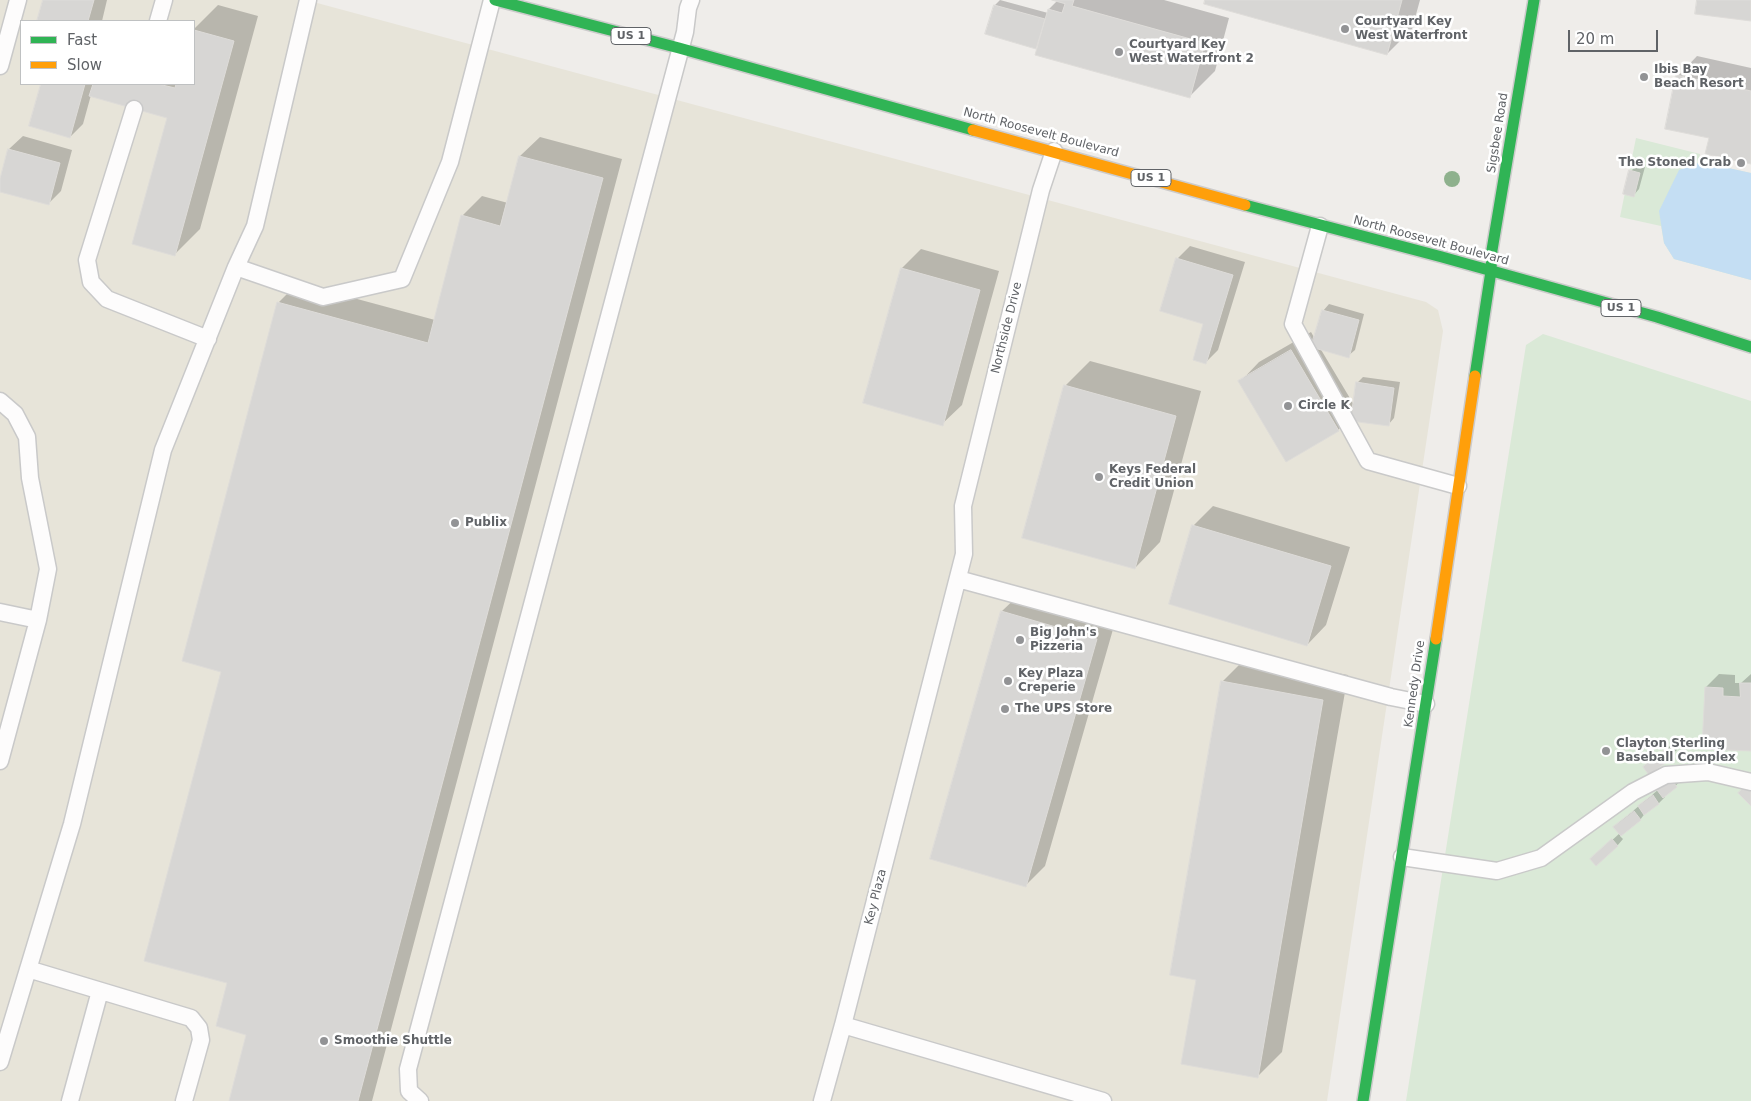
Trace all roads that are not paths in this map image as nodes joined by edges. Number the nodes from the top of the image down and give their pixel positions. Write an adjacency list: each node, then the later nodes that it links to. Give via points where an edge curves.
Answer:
1 (18, 0): 9 (lane)
2 (164, 0): 7 (lane)
3 (308, 0): 13 (lane, via 255,226)
4 (494, 0): 8 (main road, North Roosevelt Boulevard / US 1); 13 (lane, via 481,38 450,162 402,279 323,296)
5 (691, 0): 8 (lane)
6 (1534, 0): 14 (main road, Sigsbee Road)
7 (158, 20)
8 (679, 48): 11 (main road, North Roosevelt Boulevard / US 1); 33 (lane, via 408,1069 409,1091)
9 (0, 66)
10 (134, 109): 15 (lane, via 87,260 91,282 107,299)
11 (1054, 151): 12 (main road, North Roosevelt Boulevard / US 1); 19 (lane, Northside Drive, via 1041,190)
12 (1320, 226): 14 (main road, North Roosevelt Boulevard / US 1); 18 (lane, via 1294,324 1368,461)
13 (236, 267): 15 (lane)
14 (1491, 271): 16 (main road, North Roosevelt Boulevard / US 1); 18 (main road, Kennedy Drive)
15 (208, 339): 27 (lane, via 163,450 72,824)
16 (1751, 347)
17 (0, 401): 22 (lane, via 15,414 27,437 30,478 48,569)
18 (1458, 486): 23 (main road, Kennedy Drive)
19 (963, 506): 20 (lane, Key Plaza, via 964,554)
20 (958, 579): 23 (lane); 29 (lane, Key Plaza)
21 (0, 612): 22 (lane)
22 (38, 620): 24 (lane)
23 (1426, 704): 26 (main road, Kennedy Drive)
24 (0, 761)
25 (1751, 782): 26 (lane, via 1708,772 1666,775 1633,792 1541,858 1497,870)
26 (1402, 857): 36 (main road, Kennedy Drive)
27 (28, 970): 28 (lane); 30 (lane)
28 (100, 991): 31 (lane); 32 (lane, via 191,1018 199,1028 201,1040)
29 (843, 1025): 34 (lane, Key Plaza); 35 (lane)
30 (0, 1062)
31 (70, 1101)
32 (184, 1101)
33 (420, 1101)
34 (822, 1101)
35 (1103, 1101)
36 (1363, 1101)

